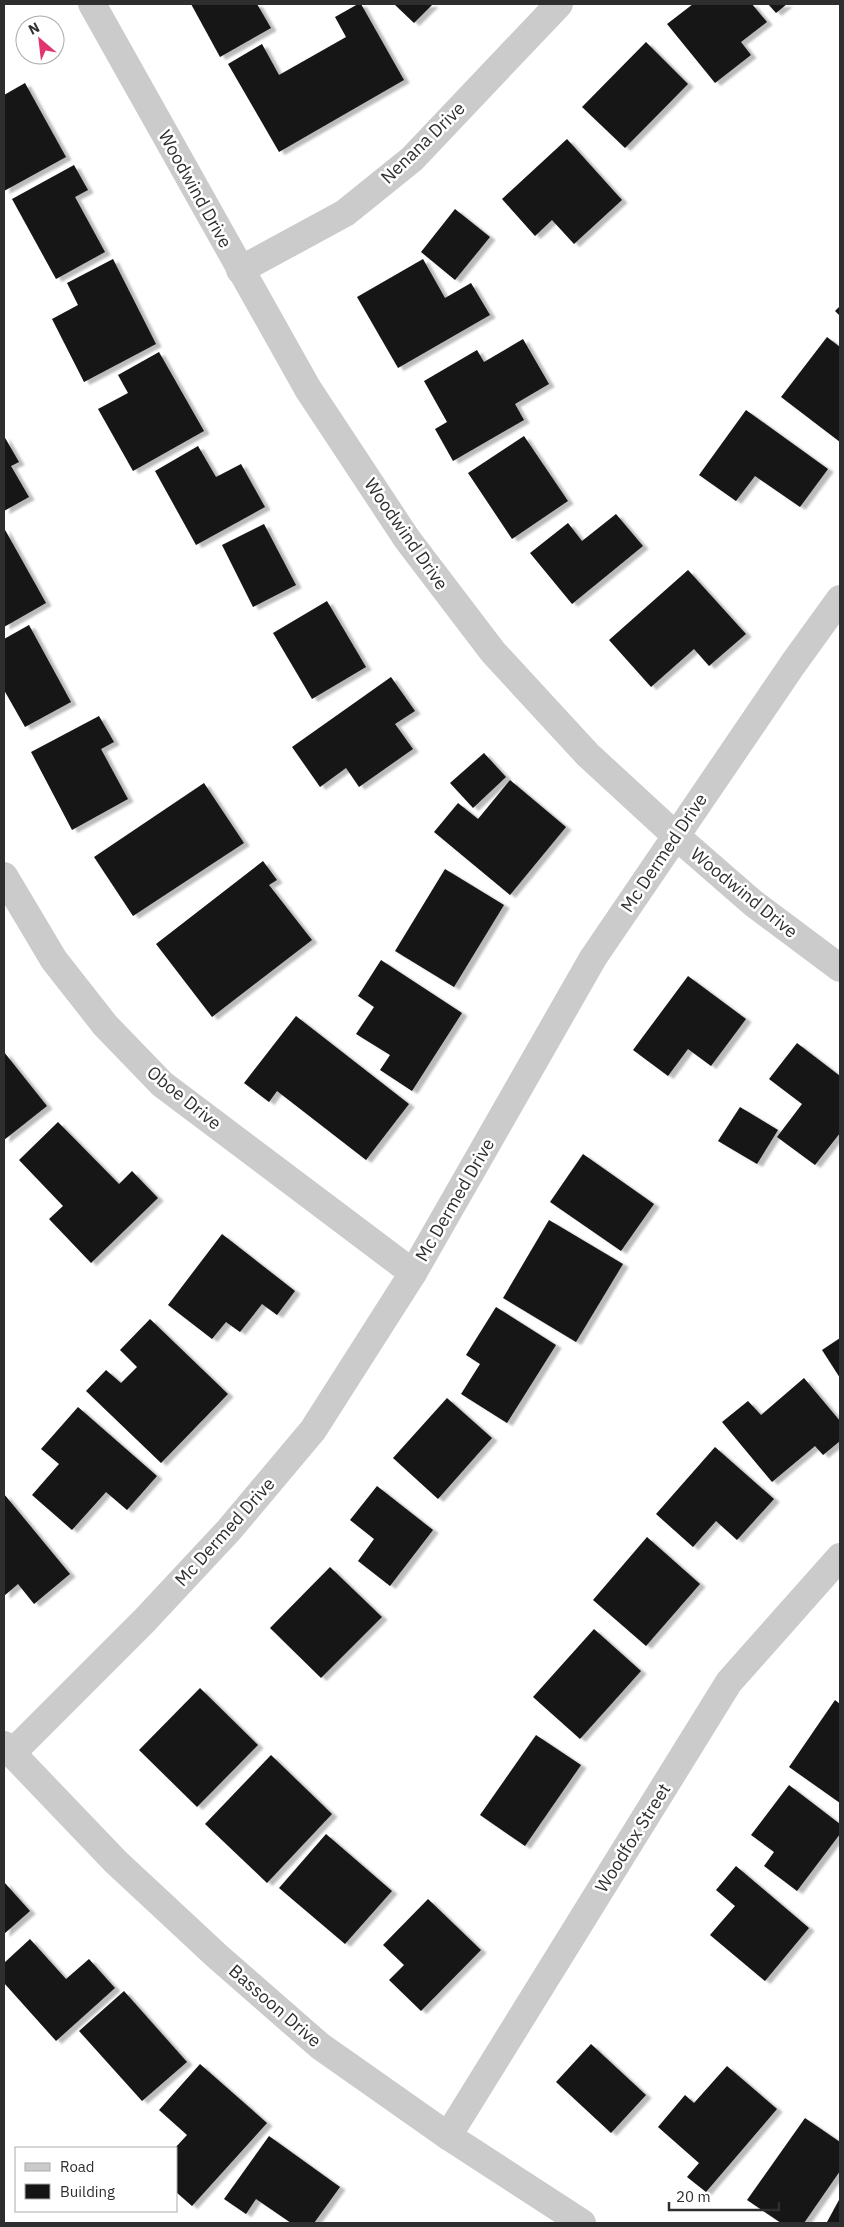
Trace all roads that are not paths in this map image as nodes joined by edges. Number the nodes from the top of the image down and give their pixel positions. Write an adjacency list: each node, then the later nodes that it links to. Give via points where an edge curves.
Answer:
1 (92, 4): 3 (street, Woodwind Drive)
2 (559, 4): 3 (street, Nenana Drive, via 412,159 345,213)
3 (240, 270): 5 (street, Woodwind Drive, via 308,389 407,539 493,652 588,755)
4 (840, 599): 5 (street, Mc Dermed Drive)
5 (676, 836): 7 (street, Woodwind Drive, via 753,903); 8 (street, Mc Dermed Drive, via 593,958)
6 (4, 876): 8 (street, Oboe Drive, via 54,960 105,1024 162,1084)
7 (840, 968)
8 (413, 1273): 10 (street, Mc Dermed Drive, via 313,1430 235,1523 144,1621)
9 (840, 1557): 11 (street, Woodfox Street, via 729,1682)
10 (7, 1750): 11 (street, Bassoon Drive, via 123,1869 216,1956 320,2046)
11 (448, 2136): 12 (street, Bassoon Drive)
12 (582, 2223)

